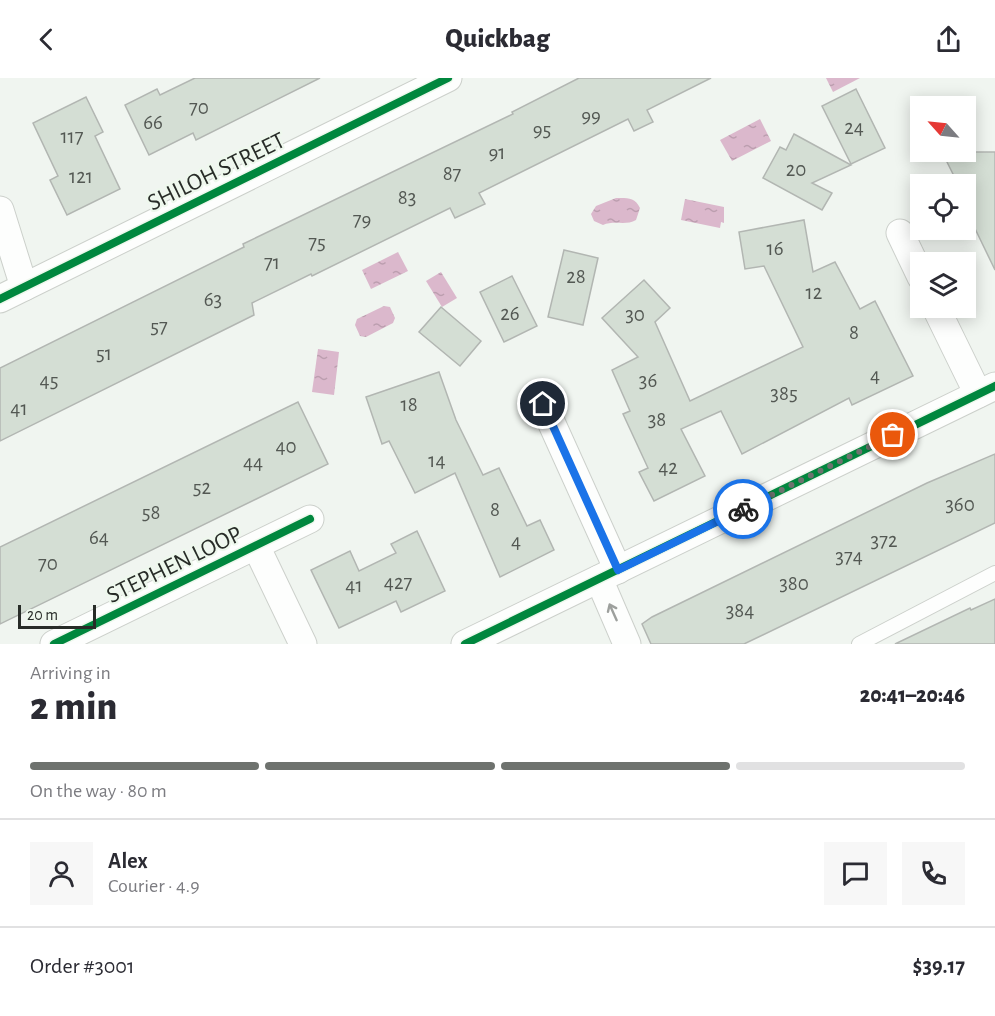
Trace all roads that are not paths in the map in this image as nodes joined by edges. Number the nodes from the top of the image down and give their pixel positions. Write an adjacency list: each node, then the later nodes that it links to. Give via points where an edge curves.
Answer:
1 (448, 78): 5 (street, SHILOH STREET)
2 (0, 210): 5 (street)
3 (900, 233): 4 (street)
4 (910, 254)
5 (24, 287): 6 (street, SHILOH STREET)
6 (0, 299)
7 (942, 318): 8 (street)
8 (986, 390): 13 (street)
9 (543, 404): 13 (street)
10 (310, 519): 11 (street, STEPHEN LOOP)
11 (256, 546): 14 (street, STEPHEN LOOP); 15 (street, STEPHEN LOOP)
12 (995, 573): 18 (lane)
13 (608, 575): 16 (street); 17 (street, one-way to 13)
14 (54, 644)
15 (303, 644)
16 (465, 644)
17 (627, 644)
18 (859, 644)

